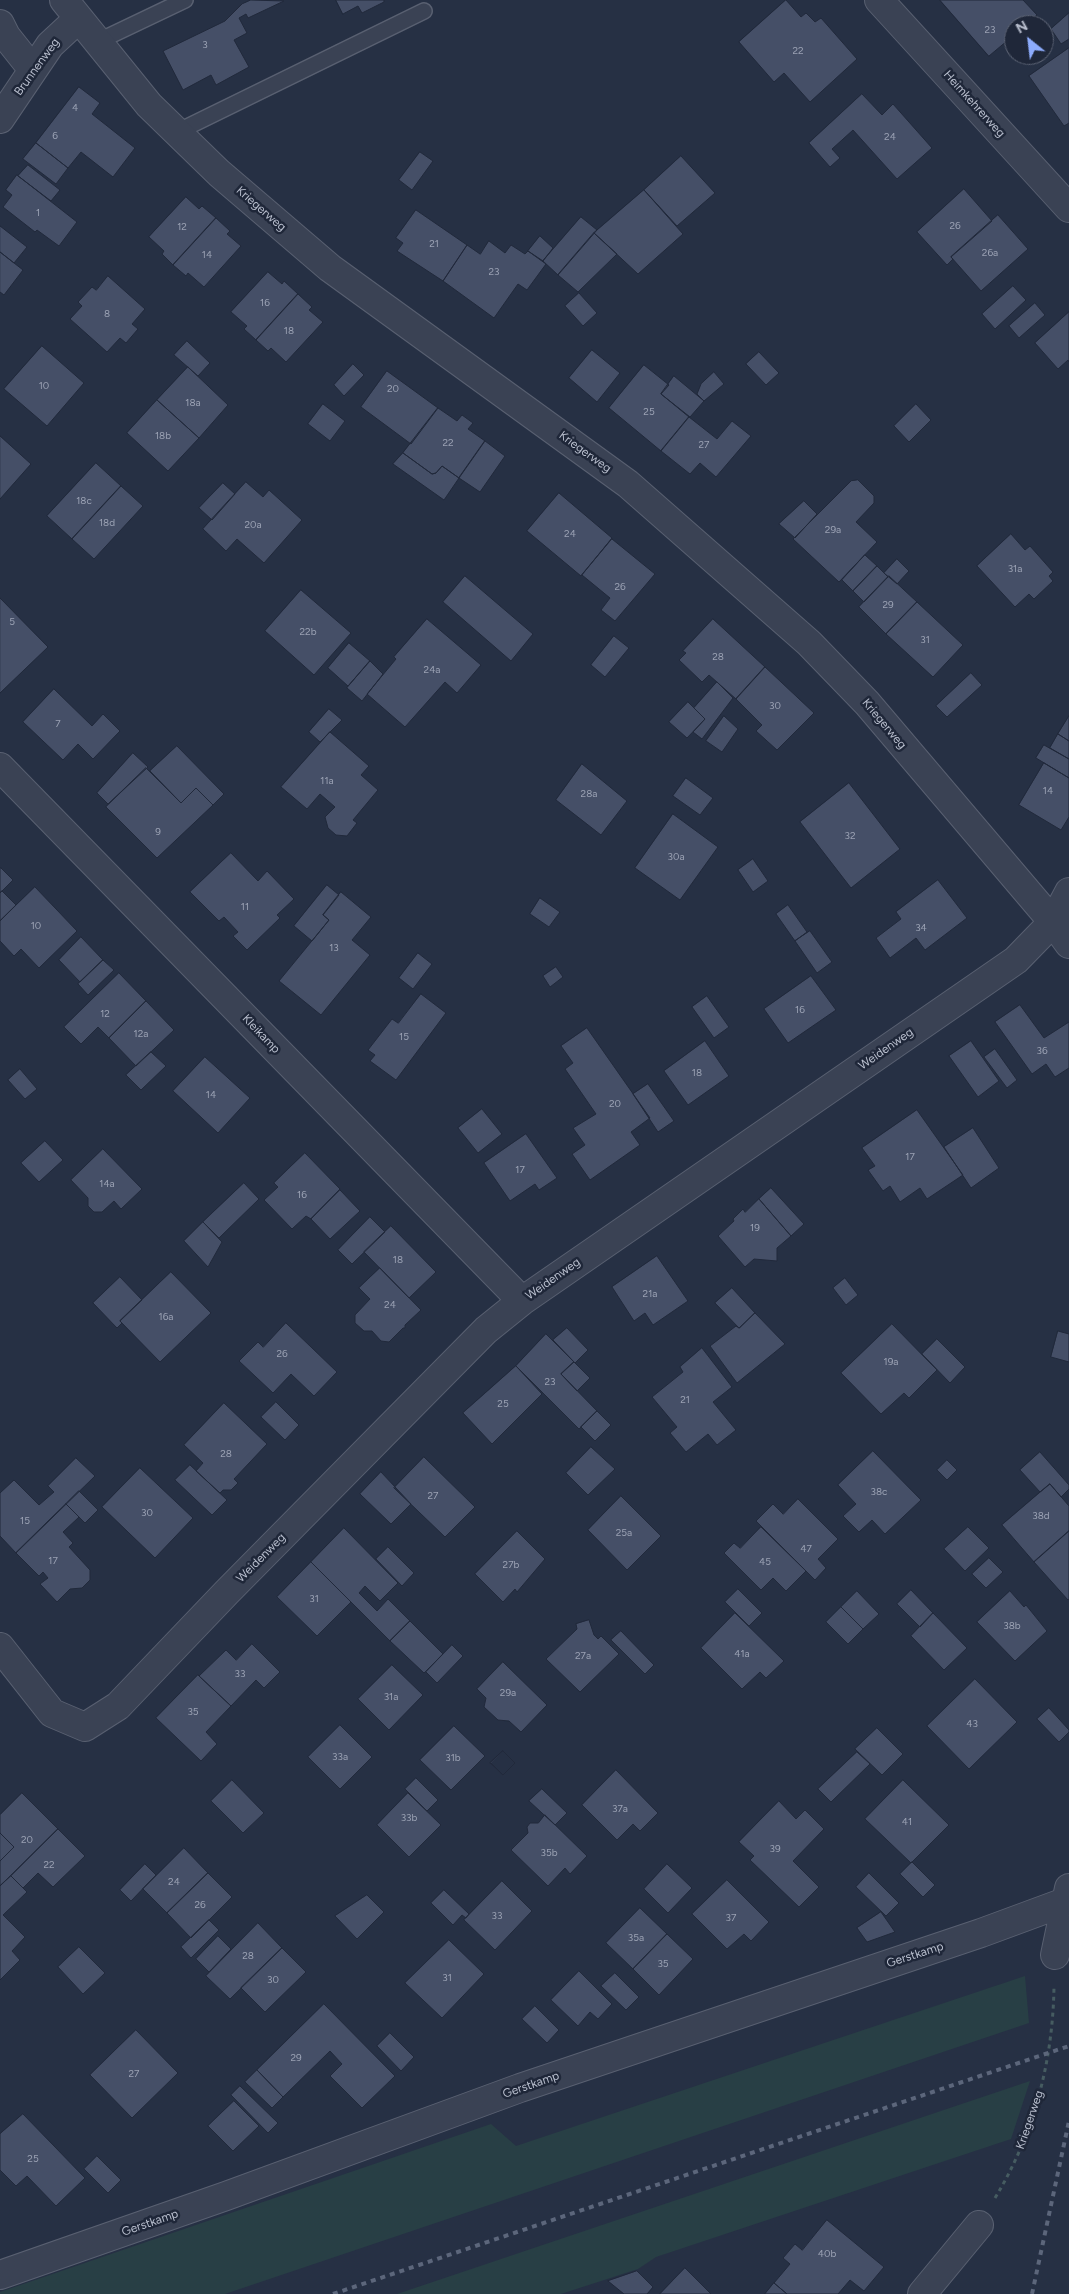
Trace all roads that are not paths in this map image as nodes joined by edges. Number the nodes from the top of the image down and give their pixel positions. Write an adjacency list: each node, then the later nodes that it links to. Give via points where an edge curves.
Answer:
1 (185, 0): 6 (lane)
2 (879, 0): 10 (street, Heimkehrerweg)
3 (71, 9): 6 (street, Kriegerweg); 7 (street, Brunnenweg)
4 (424, 11): 9 (lane)
5 (0, 24): 7 (street)
6 (99, 42): 9 (street, Kriegerweg, via 148,105)
7 (33, 70): 8 (street, Brunnenweg)
8 (0, 119)
9 (177, 132): 13 (street, Kriegerweg, via 220,174 330,268 628,484 809,643 867,703)
10 (1069, 208)
11 (0, 767): 15 (street, Kleikamp)
12 (1069, 892): 13 (street, Weidenweg)
13 (1053, 922): 14 (street, Kriegerweg); 15 (street, Weidenweg, via 1016,960)
14 (1069, 944)
15 (522, 1300): 16 (street, Weidenweg, via 486,1330 118,1706 86,1726 52,1712)
16 (0, 1647)
17 (1067, 1895): 18 (street); 20 (street, Gerstkamp, via 981,1933 520,2088)
18 (1054, 1955)
19 (978, 2225): 21 (street)
20 (0, 2276)
21 (922, 2294)

